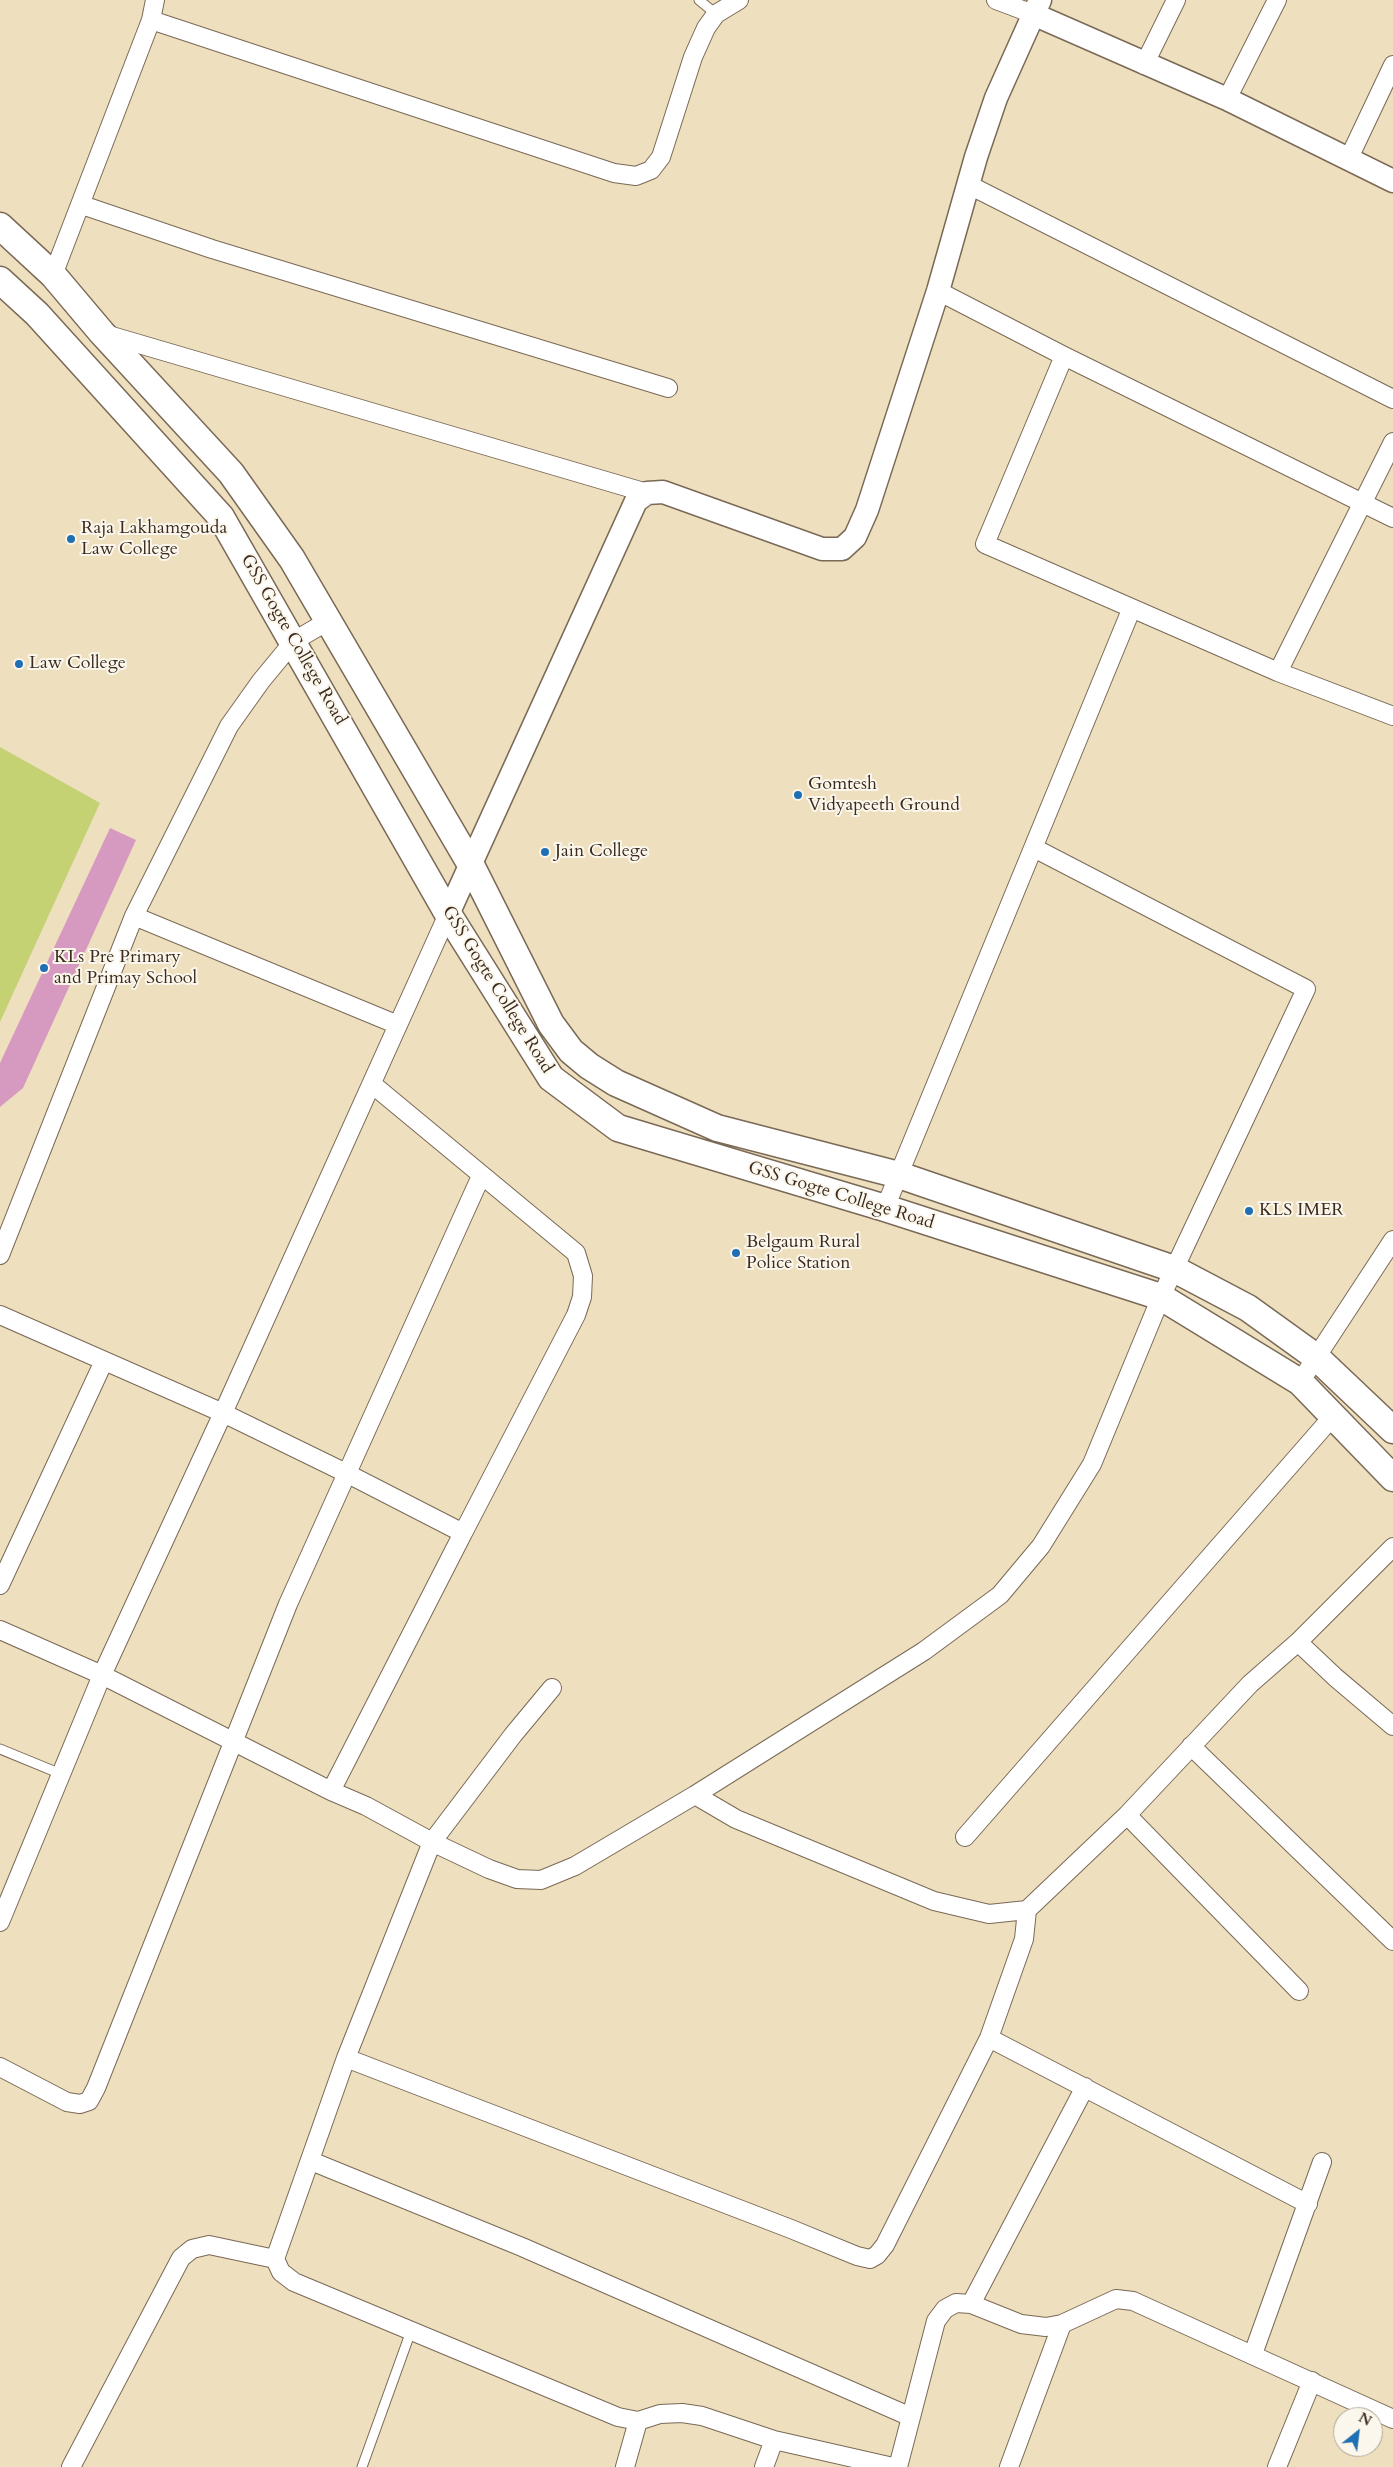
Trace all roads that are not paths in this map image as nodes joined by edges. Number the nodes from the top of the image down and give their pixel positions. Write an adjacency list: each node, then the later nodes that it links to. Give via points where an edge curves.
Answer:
1 (155, 0): 9 (street)
2 (698, 0): 8 (lane)
3 (739, 0): 8 (street)
4 (996, 0): 7 (street)
5 (1176, 0): 10 (street)
6 (1277, 0): 12 (street)
7 (1036, 7): 10 (street); 15 (street, via 996,98)
8 (716, 14): 9 (street, via 693,57 661,157 651,170 636,176 614,173)
9 (151, 20): 16 (street)
10 (1144, 65): 12 (street)
11 (1393, 65): 13 (street)
12 (1226, 99): 13 (street)
13 (1349, 158): 14 (street)
14 (1393, 181)
15 (969, 186): 20 (street); 24 (street)
16 (82, 205): 18 (street); 23 (street, via 212,249)
17 (0, 226): 18 (main road)
18 (52, 275): 21 (main road)
19 (0, 280): 31 (main road, GSS Gogte College Road, via 36,314 221,517)
20 (938, 291): 22 (street); 26 (street, via 867,510 855,537 842,549 822,549 663,492)
21 (102, 334): 26 (street); 30 (main road, via 230,473 292,559)
22 (1064, 356): 27 (street); 29 (street, via 985,544)
23 (668, 388)
24 (1393, 399)
25 (1393, 442): 27 (street)
26 (647, 493): 35 (street, via 636,501)
27 (1361, 503): 28 (street); 32 (street)
28 (1393, 518)
29 (1132, 610): 32 (street); 34 (street)
30 (328, 621): 31 (street); 35 (main road)
31 (294, 641): 36 (main road, GSS Gogte College Road); 37 (street, via 229,726)
32 (1278, 672): 33 (street)
33 (1393, 716)
34 (1034, 848): 42 (street); 47 (street, via 1306,989)
35 (470, 865): 36 (street); 40 (main road, via 551,1024 571,1050 616,1083)
36 (448, 914): 38 (street); 41 (main road, GSS Gogte College Road, via 551,1078 618,1128)
37 (134, 916): 38 (street); 46 (street)
38 (398, 1025): 39 (street)
39 (372, 1084): 43 (street); 53 (street)
40 (670, 1107): 41 (main road); 42 (main road, via 717,1128)
41 (659, 1140): 44 (main road, GSS Gogte College Road)
42 (899, 1175): 44 (street); 47 (main road)
43 (482, 1176): 56 (street); 58 (street, via 576,1253 583,1276 582,1297 576,1315)
44 (885, 1208): 48 (main road, GSS Gogte College Road)
45 (1393, 1240): 50 (street)
46 (0, 1255)
47 (1174, 1269): 48 (street); 50 (main road, via 1248,1308)
48 (1161, 1297): 52 (main road, GSS Gogte College Road); 71 (street, via 1092,1464 1041,1546 1000,1595 924,1652)
49 (0, 1315): 51 (street)
50 (1316, 1357): 52 (street); 55 (main road)
51 (104, 1361): 53 (street); 60 (street)
52 (1300, 1382): 54 (main road, GSS Gogte College Road)
53 (223, 1413): 56 (street); 63 (street)
54 (1334, 1415): 57 (main road, GSS Gogte College Road); 73 (street)
55 (1393, 1430)
56 (348, 1474): 58 (street); 66 (street, via 288,1604)
57 (1393, 1478)
58 (463, 1533): 70 (street)
59 (1393, 1547): 62 (street)
60 (0, 1586)
61 (0, 1630): 63 (street)
62 (1298, 1642): 65 (street); 67 (street, via 1250,1684)
63 (102, 1675): 66 (street); 69 (street)
64 (552, 1688): 74 (street)
65 (1393, 1726)
66 (233, 1741): 70 (street); 81 (street, via 89,2101 80,2104 67,2102)
67 (1191, 1746): 72 (street); 77 (street)
68 (0, 1749): 69 (lane)
69 (61, 1774): 76 (street)
70 (331, 1791): 74 (street)
71 (695, 1795): 74 (street, via 575,1866 541,1880 517,1879); 75 (street, via 736,1819 934,1901 989,1914)
72 (1127, 1815): 75 (street); 78 (street)
73 (965, 1837)
74 (432, 1842): 80 (street)
75 (1027, 1910): 79 (street, via 1024,1939)
76 (0, 1922)
77 (1393, 1941)
78 (1299, 1991)
79 (989, 2038): 80 (street, via 885,2245 870,2259); 82 (street)
80 (346, 2058): 83 (street)
81 (0, 2067)
82 (1086, 2087): 85 (street); 87 (street)
83 (311, 2161): 86 (street); 92 (street, via 522,2247)
84 (1322, 2162): 85 (street)
85 (1308, 2204): 90 (street)
86 (275, 2259): 89 (street, via 281,2272 294,2282); 96 (street, via 209,2245 192,2249 181,2258)
87 (971, 2304): 88 (street, via 1021,2324); 92 (street, via 956,2303 945,2309 936,2321)
88 (1062, 2324): 90 (street, via 1116,2299 1132,2301); 102 (street)
89 (411, 2331): 94 (street, via 618,2417); 97 (lane)
90 (1253, 2354): 91 (street)
91 (1312, 2381): 93 (street); 103 (street)
92 (911, 2417): 101 (street)
93 (1393, 2419)
94 (638, 2421): 95 (street, via 660,2414 682,2413 702,2416); 98 (street)
95 (774, 2440): 99 (street); 100 (street)
96 (71, 2467)
97 (362, 2467)
98 (625, 2467)
99 (764, 2467)
100 (893, 2467)
101 (898, 2467)
102 (1010, 2467)
103 (1278, 2467)

